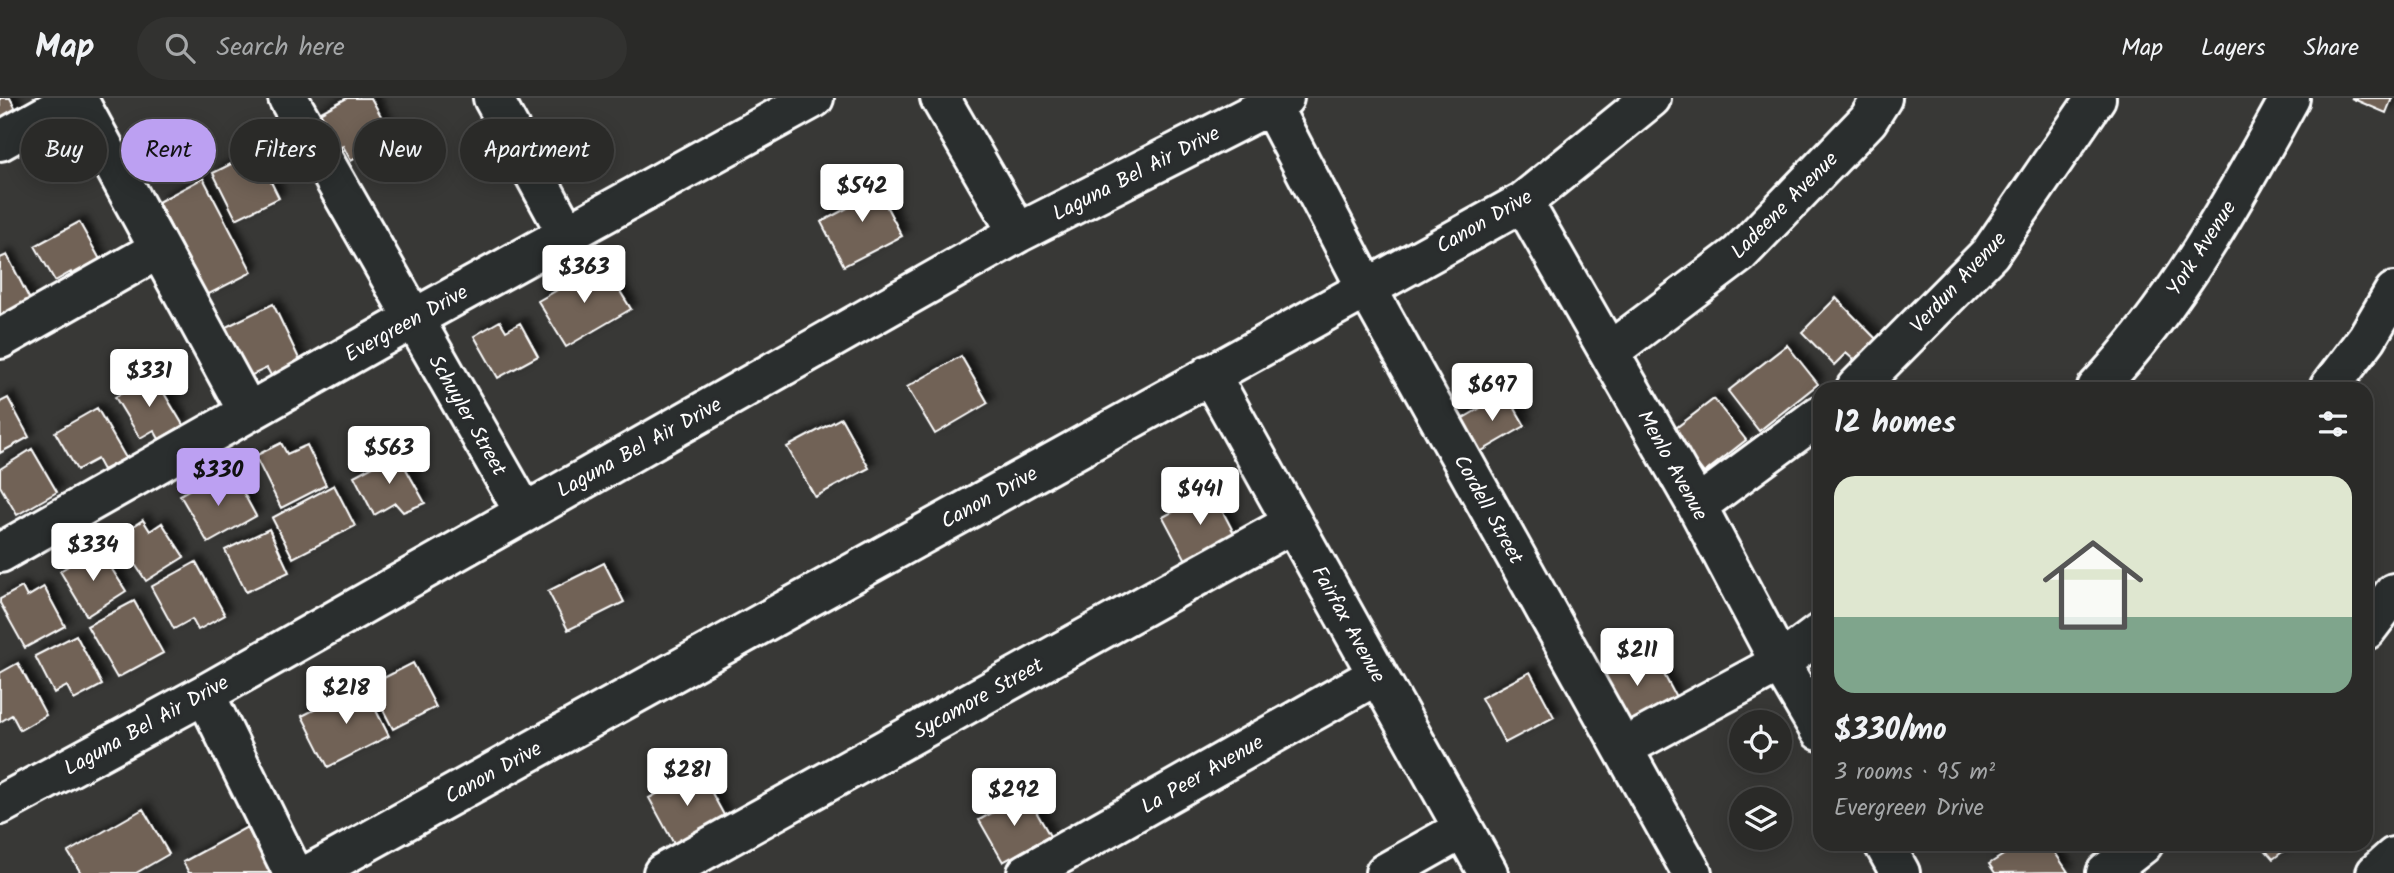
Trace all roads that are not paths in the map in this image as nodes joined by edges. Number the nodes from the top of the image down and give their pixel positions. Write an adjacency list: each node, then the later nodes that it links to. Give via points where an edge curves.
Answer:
1 (77, 98): 11 (street); 15 (street)
2 (288, 98): 18 (street, Schuyler Street)
3 (492, 98): 14 (street)
4 (814, 98): 14 (street, Evergreen Drive)
5 (940, 98): 13 (street)
6 (1651, 98): 12 (street, Canon Drive)
7 (1882, 98): 21 (street, Ladeene Avenue, via 1868,120 1739,254)
8 (2096, 98): 23 (street, Verdun Avenue, via 1990,253)
9 (2290, 98): 24 (street, York Avenue, via 2227,212 2131,353)
10 (1277, 102): 13 (street, Laguna Bel Air Drive); 16 (street, Cordell Street)
11 (0, 141)
12 (1523, 201): 16 (street, Canon Drive); 21 (street, Menlo Avenue)
13 (1018, 233): 29 (street, Laguna Bel Air Drive)
14 (568, 234): 18 (street, Evergreen Drive)
15 (159, 249): 19 (street); 26 (street)
16 (1366, 287): 22 (street, Canon Drive); 39 (street, Cordell Street)
17 (2394, 292): 20 (street)
18 (413, 319): 26 (street, Evergreen Drive); 29 (street, Schuyler Street)
19 (0, 339)
20 (2381, 347): 25 (street)
21 (1608, 352): 28 (street, Menlo Avenue)
22 (1210, 374): 30 (street, Fairfax Avenue); 46 (street, Canon Drive)
23 (1862, 382)
24 (2104, 382)
25 (2337, 382)
26 (248, 412): 31 (street, Evergreen Drive)
27 (1813, 420): 28 (street)
28 (1697, 506): 35 (street, Menlo Avenue)
29 (524, 512): 37 (street, Laguna Bel Air Drive)
30 (1293, 523): 36 (street, Fairfax Avenue); 47 (street, Sycamore Street)
31 (0, 552)
32 (2394, 593): 33 (street)
33 (2373, 621)
34 (1813, 639): 35 (street)
35 (1780, 663): 38 (street, Menlo Avenue); 39 (street)
36 (1377, 675): 41 (street, Fairfax Avenue); 48 (street, La Peer Avenue)
37 (205, 694): 40 (street, Laguna Bel Air Drive); 45 (street)
38 (1813, 719)
39 (1623, 747): 51 (street, Cordell Street)
40 (0, 805)
41 (1463, 829): 49 (street); 50 (street, Fairfax Avenue)
42 (1888, 851): 52 (street)
43 (2134, 851): 53 (street)
44 (2394, 856): 54 (street)
45 (293, 873)
46 (311, 873)
47 (663, 873)
48 (1027, 873)
49 (1385, 873)
50 (1488, 873)
51 (1692, 873)
52 (1900, 873)
53 (2106, 873)
54 (2376, 873)

